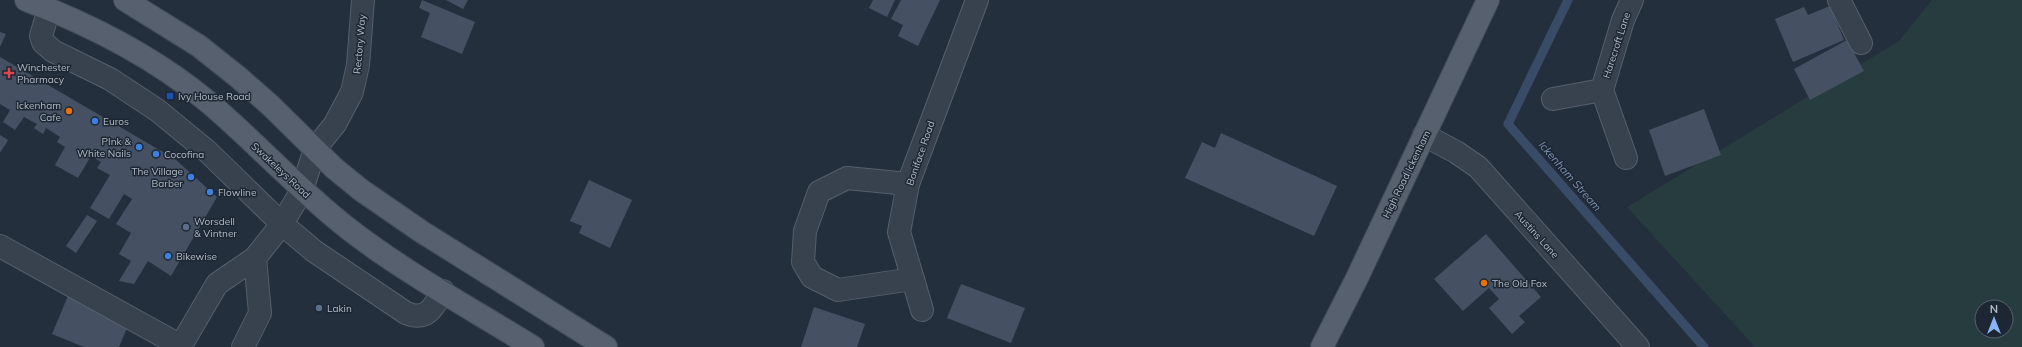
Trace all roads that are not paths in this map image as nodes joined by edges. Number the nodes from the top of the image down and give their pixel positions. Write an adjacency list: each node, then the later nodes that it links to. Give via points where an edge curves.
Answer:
1 (26, 0): 8 (main road, Swakeleys Road)
2 (125, 0): 13 (main road, via 199,46 270,105)
3 (363, 0): 13 (street, Rectory Way, via 358,65 352,92 338,118)
4 (977, 0): 15 (street, Boniface Road)
5 (1488, 0): 12 (main road, High Road Ickenham)
6 (1632, 0): 10 (street, Harecroft Lane, via 1623,20)
7 (1839, 0): 9 (street)
8 (49, 9): 16 (main road, Swakeleys Road, via 136,50 167,71 212,106); 17 (street, via 41,36 47,47 110,80 157,110 207,151)
9 (1861, 43)
10 (1602, 90): 11 (street, Harecroft Lane); 14 (street, Harecroft Lane)
11 (1553, 99)
12 (1424, 135): 27 (main road, High Road Ickenham); 28 (street, Austins Lane, via 1478,167)
13 (315, 149): 16 (street, Rectory Way); 26 (main road, via 391,211)
14 (1626, 158)
15 (908, 184): 20 (street, Boniface Road, via 899,232); 20 (street, via 847,178 819,192 804,232 803,262 812,277 838,290)
16 (302, 190): 17 (street); 21 (main road, Swakeleys Road, via 350,231)
17 (282, 224): 19 (street); 21 (street, via 330,263 406,313 418,316 429,313)
18 (0, 246): 23 (street)
19 (255, 258): 23 (street, via 217,284); 24 (street, via 260,313)
20 (913, 279): 22 (street, Boniface Road)
21 (443, 292): 25 (main road, Swakeleys Road)
22 (922, 310)
23 (180, 346)
24 (244, 347)
25 (533, 347)
26 (606, 347)
27 (1322, 347)
28 (1638, 347)

